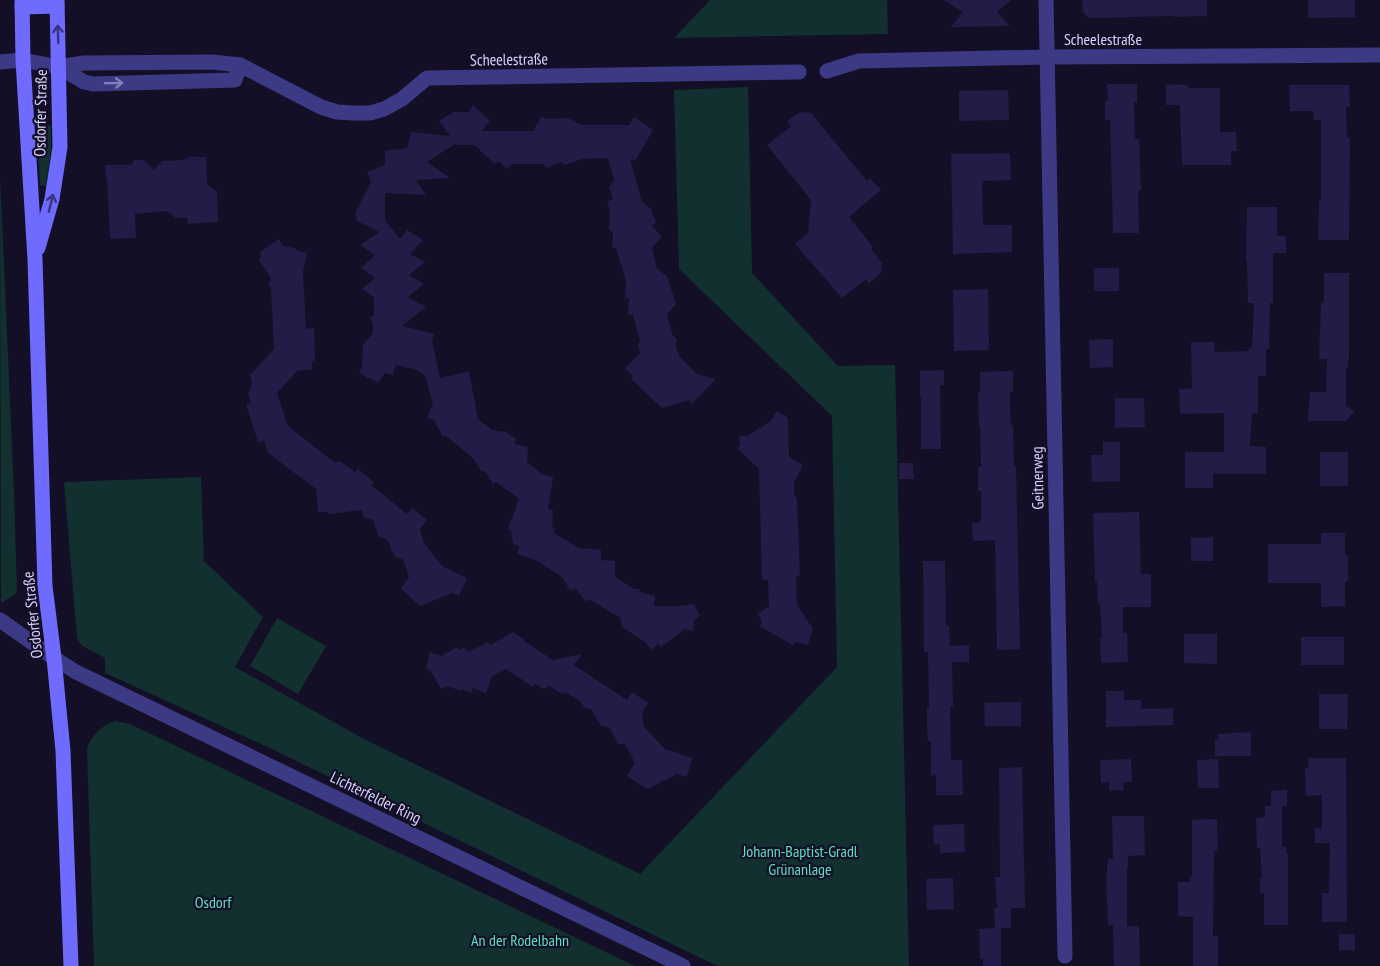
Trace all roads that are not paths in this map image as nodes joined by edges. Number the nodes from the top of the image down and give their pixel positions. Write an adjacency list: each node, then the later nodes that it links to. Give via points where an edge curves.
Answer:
1 (1046, 0): 5 (street, Geitnerweg)
2 (22, 3): 3 (street); 6 (street, Osdorfer Straße)
3 (57, 3): 9 (street, Osdorfer Straße, one-way to 3)
4 (1380, 55): 5 (street, Scheelestraße)
5 (1047, 57): 10 (street, Scheelestraße, via 859,61); 15 (street, Geitnerweg)
6 (23, 60): 7 (street); 9 (street); 12 (street, Osdorfer Straße)
7 (0, 62)
8 (240, 65): 9 (street, Scheelestraße, via 108,62); 9 (street, one-way to 8, via 93,84 235,80); 11 (street, Scheelestraße, via 321,107 353,113 384,109 427,78)
9 (59, 67): 12 (street, Osdorfer Straße, one-way to 9, via 52,199 60,147)
10 (827, 70)
11 (799, 72)
12 (35, 259): 14 (street, Osdorfer Straße, via 45,586)
13 (0, 620): 14 (street, Lichterfelder Ring)
14 (54, 658): 16 (street, Osdorfer Straße, via 63,751); 17 (street, Lichterfelder Ring)
15 (1065, 956)
16 (71, 966)
17 (683, 966)

